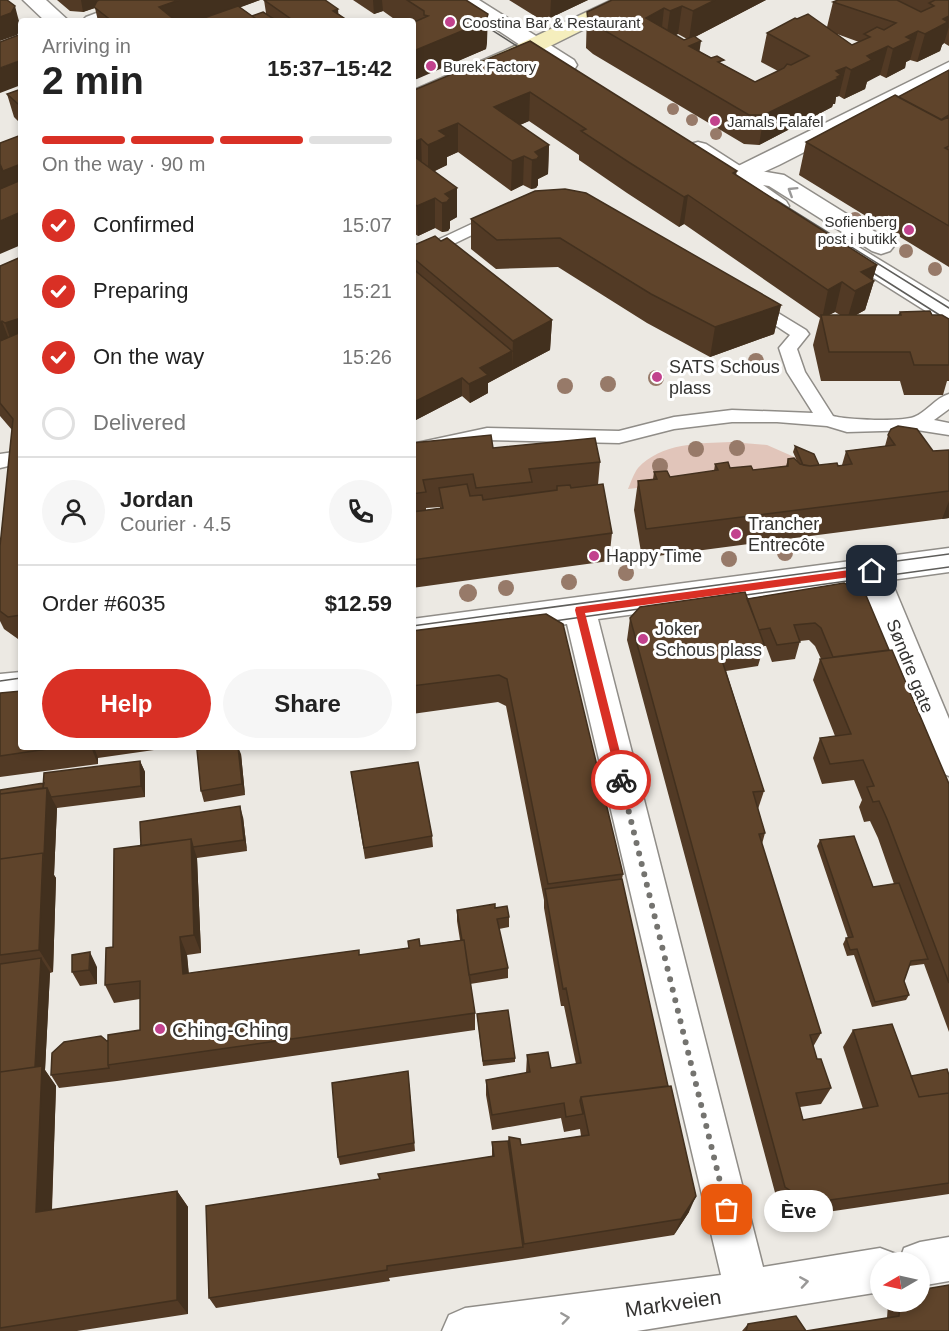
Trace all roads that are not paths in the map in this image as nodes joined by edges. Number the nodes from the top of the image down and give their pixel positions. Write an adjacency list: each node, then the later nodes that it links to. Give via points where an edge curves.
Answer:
1 (33, 0): 5 (street)
2 (150, 0): 6 (street)
3 (465, 0): 7 (street)
4 (628, 0): 7 (main road)
5 (54, 18)
6 (101, 18)
7 (536, 45): 9 (street); 10 (main road)
8 (949, 69): 12 (street)
9 (586, 78)
10 (416, 97)
11 (681, 138): 12 (street)
12 (738, 175): 15 (street, one-way to 12, via 776,180); 17 (street, via 757,193)
13 (507, 212): 14 (lane)
14 (416, 257)
15 (949, 288)
16 (741, 295): 19 (lane, via 800,334 788,348 796,372)
17 (949, 314)
18 (949, 400): 20 (lane)
19 (827, 420): 20 (lane, via 847,426); 22 (lane, via 732,416 674,423 619,437 487,434)
20 (917, 424): 21 (lane)
21 (949, 429)
22 (416, 450)
23 (18, 458): 24 (lane)
24 (0, 461)
25 (949, 560): 26 (street)
26 (872, 571): 27 (street); 31 (street, Søndre gate)
27 (580, 610): 28 (street); 35 (street)
28 (416, 631)
29 (18, 685): 30 (street)
30 (0, 688)
31 (949, 761)
32 (949, 1259): 33 (street)
33 (930, 1262)
34 (870, 1272): 35 (street, Markveien, one-way to 34)
35 (747, 1292): 36 (street, Markveien, one-way to 35)
36 (465, 1331)

